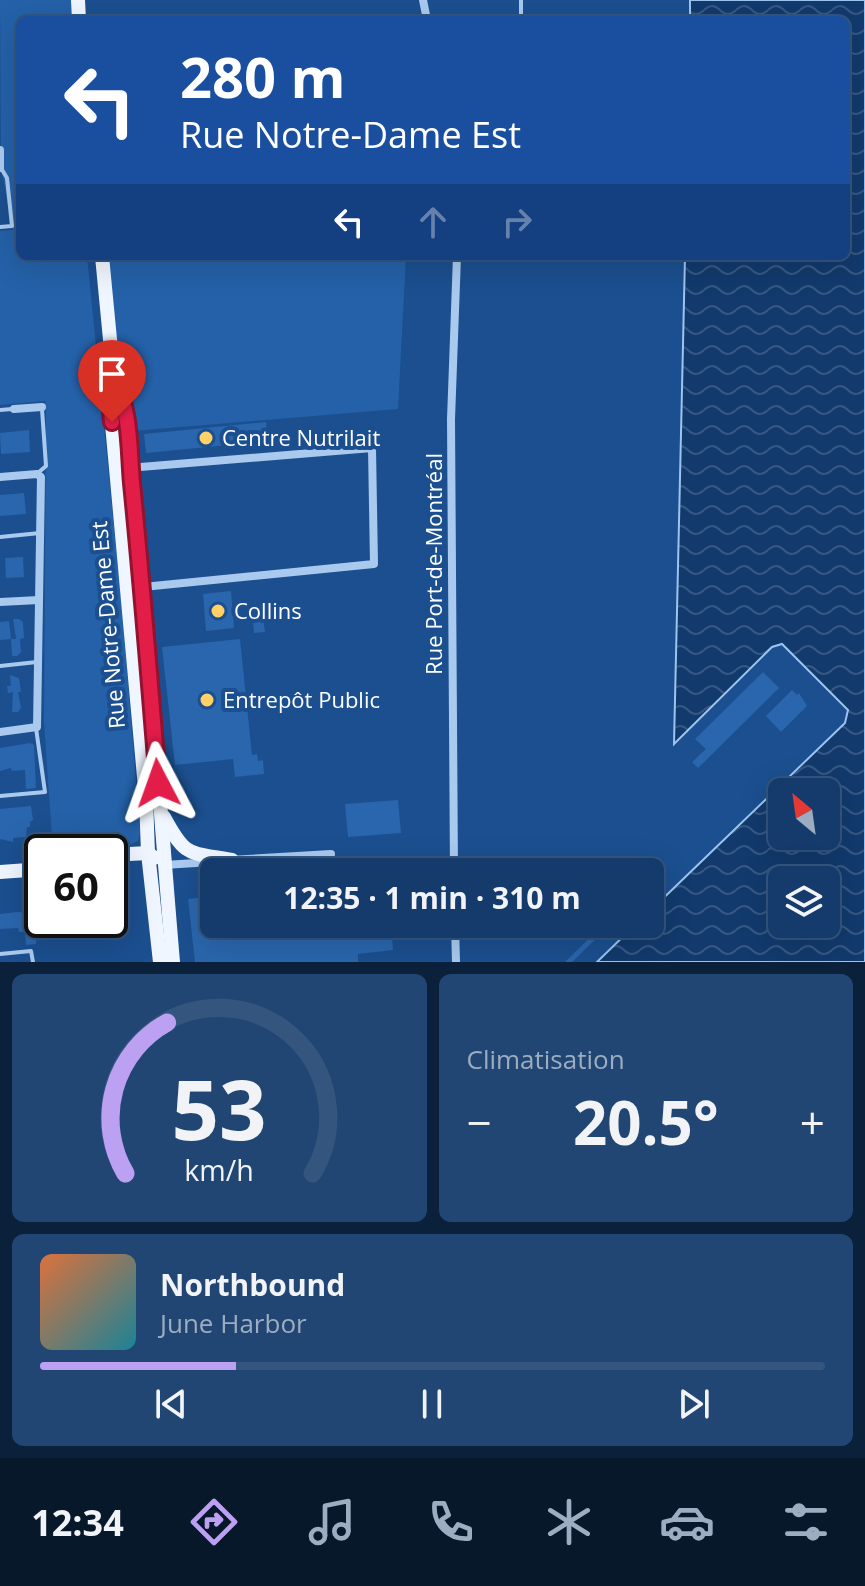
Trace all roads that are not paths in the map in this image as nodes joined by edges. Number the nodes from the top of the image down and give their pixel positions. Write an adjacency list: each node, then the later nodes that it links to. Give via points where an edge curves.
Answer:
1 (0, 150): 2 (street)
2 (1, 168): 3 (lane, via 12,226)
3 (0, 227)
4 (102, 260): 9 (main road, Rue Notre-Dame Est, via 114,381 109,391)
5 (457, 260): 28 (street, Rue Port-de-Montréal, via 451,419)
6 (42, 407): 7 (street); 10 (lane, via 46,466)
7 (14, 409): 8 (lane)
8 (0, 410)
9 (123, 468): 14 (main road, Rue Notre-Dame Est); 14 (street, via 372,448 374,564); 25 (main road, Rue Notre-Dame Est)
10 (37, 474): 11 (street); 12 (street)
11 (0, 477)
12 (42, 533): 13 (lane); 15 (street)
13 (0, 537)
14 (143, 587): 22 (main road, Rue Notre-Dame Est)
15 (39, 600): 16 (street); 17 (street)
16 (0, 602)
17 (38, 662): 18 (lane); 19 (street)
18 (0, 666)
19 (36, 728): 20 (street); 21 (lane, via 45,792)
20 (0, 732)
21 (0, 796)
22 (160, 811): 26 (main road, via 182,847); 33 (main road, Rue Notre-Dame Est)
23 (331, 854): 27 (street)
24 (128, 856): 25 (main road)
25 (148, 857): 29 (main road); 33 (main road); 39 (main road, Rue Notre-Dame Est)
26 (221, 858)
27 (265, 858)
28 (454, 858)
29 (128, 860)
30 (24, 861): 32 (main road)
31 (200, 862): 33 (street)
32 (0, 863)
33 (164, 865): 40 (main road, Rue Notre-Dame Est)
34 (24, 870): 35 (main road)
35 (0, 872)
36 (455, 938): 41 (street)
37 (0, 954): 38 (lane, via 31,951)
38 (33, 962)
39 (160, 962)
40 (173, 962)
41 (456, 962)

